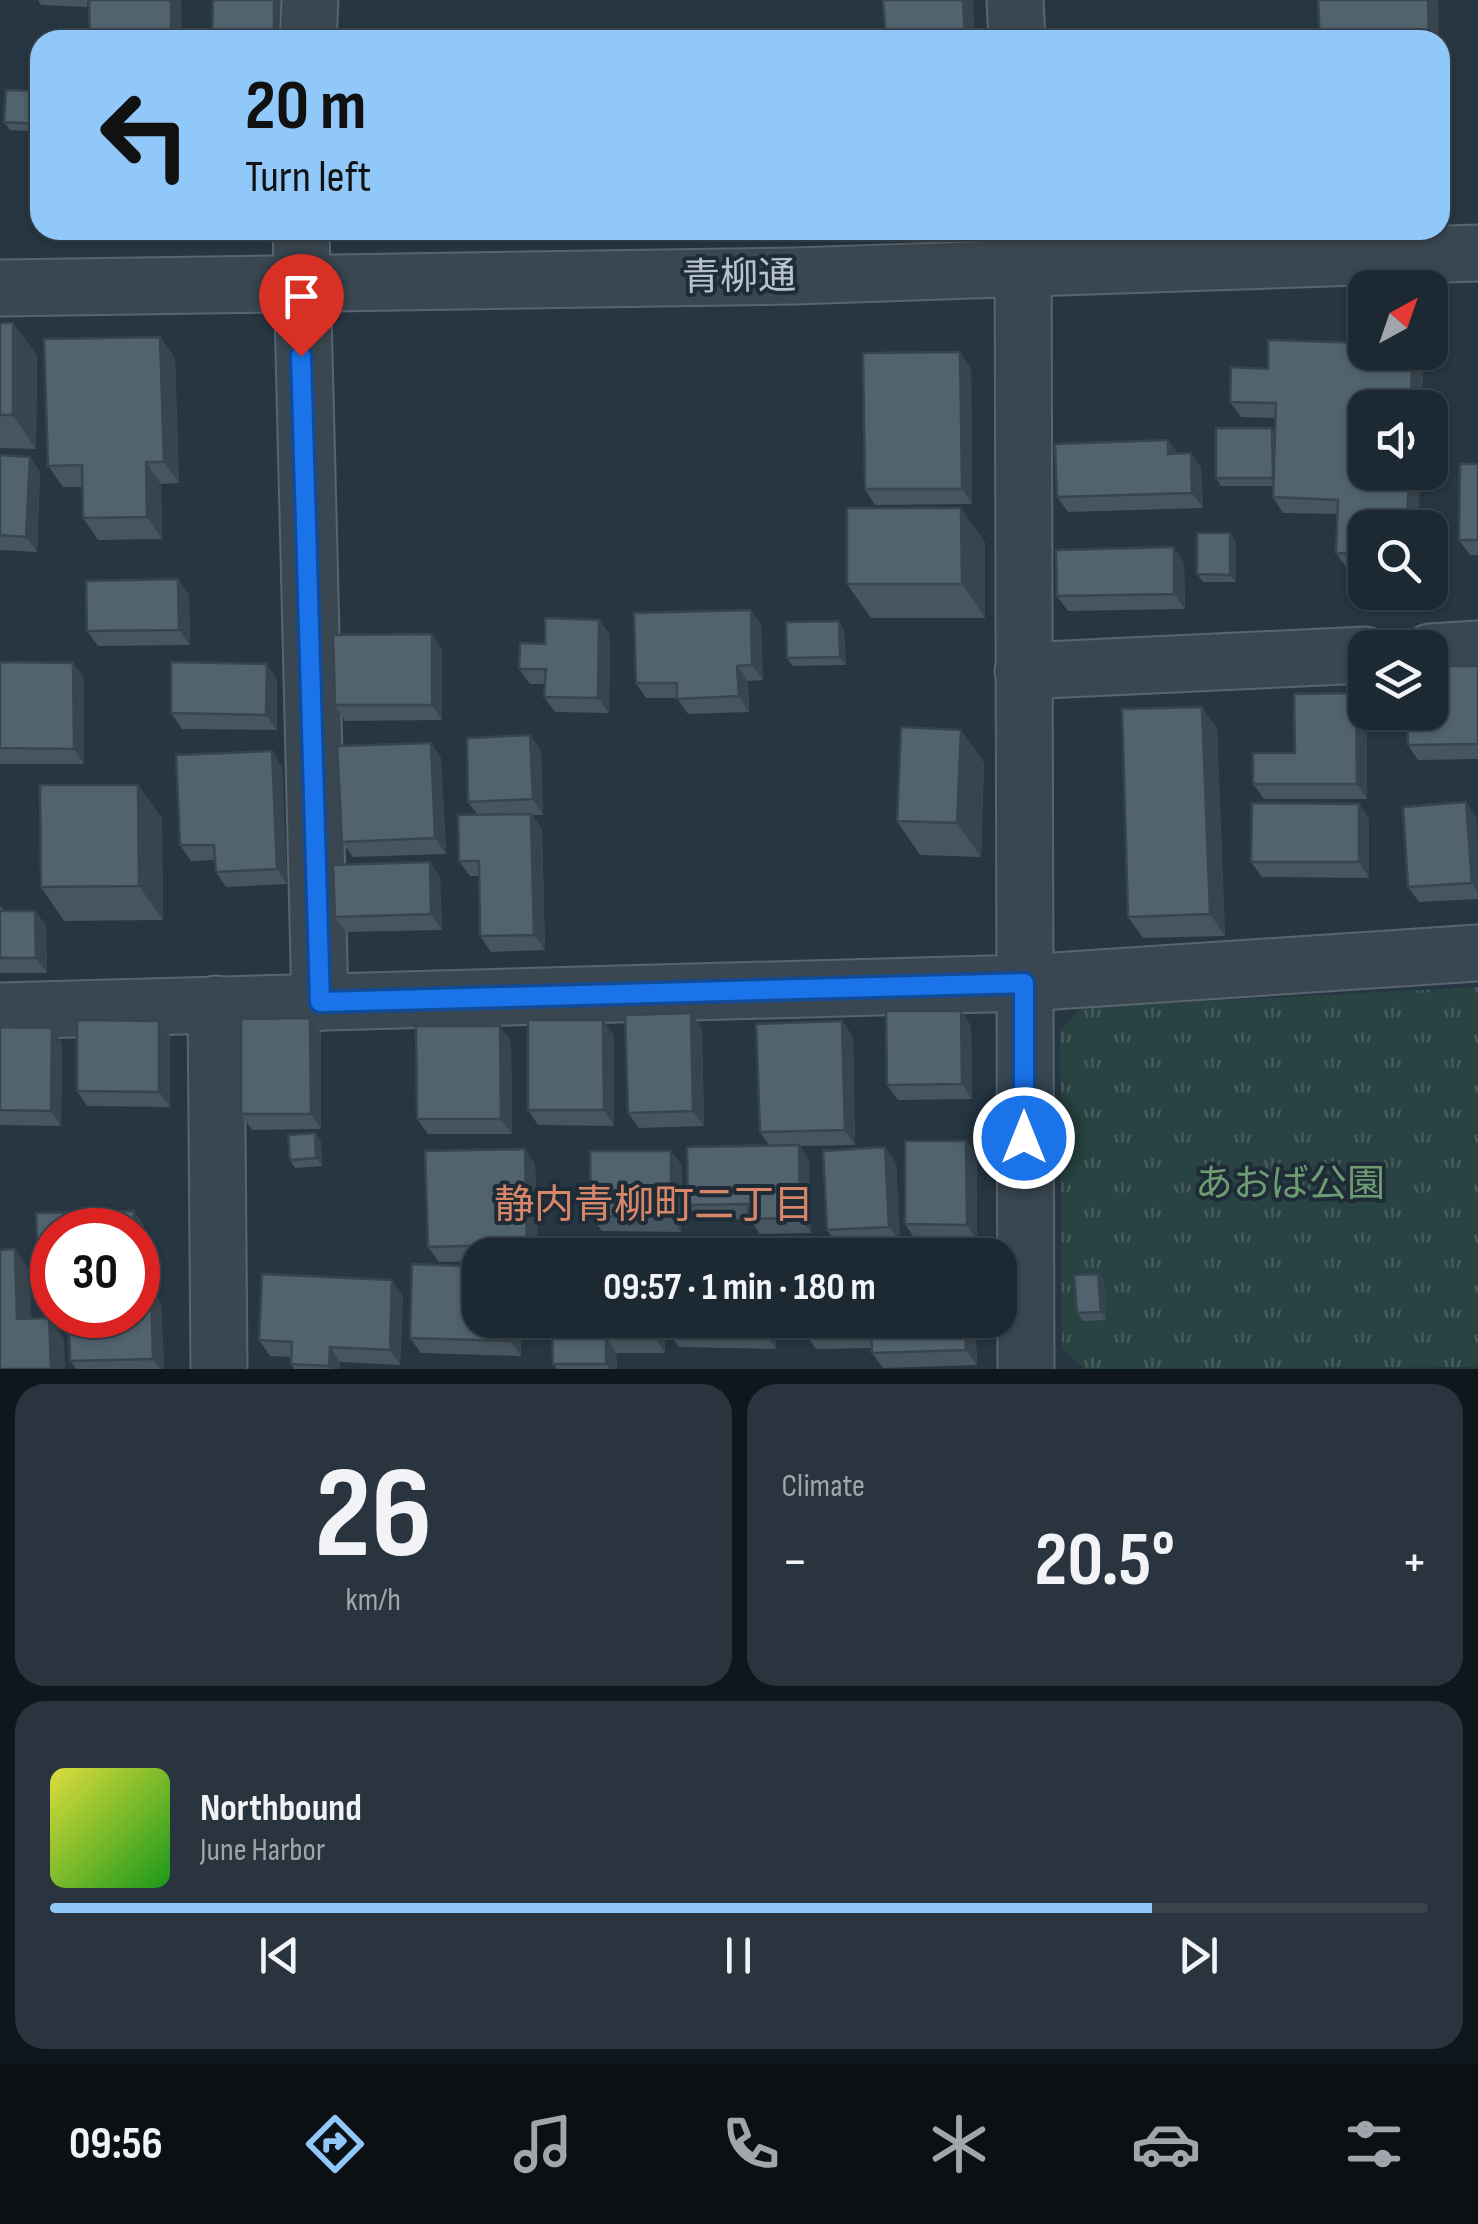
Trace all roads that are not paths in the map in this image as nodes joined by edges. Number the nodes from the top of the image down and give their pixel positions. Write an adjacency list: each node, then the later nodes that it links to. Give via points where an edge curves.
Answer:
1 (310, 0): 3 (street)
2 (1015, 0): 4 (street)
3 (308, 30)
4 (1016, 30)
5 (1023, 248): 6 (street, 青柳通); 7 (street, 青柳通, via 759,276); 12 (street)
6 (1478, 253)
7 (300, 255): 8 (street, 青柳通); 15 (street)
8 (0, 288)
9 (1478, 650): 10 (street)
10 (1448, 651)
11 (1348, 656): 12 (street)
12 (1023, 671): 14 (street)
13 (1478, 953): 14 (street)
14 (1024, 983): 15 (street); 19 (street)
15 (320, 1002): 16 (street)
16 (216, 1004): 17 (street); 18 (street)
17 (0, 1011)
18 (219, 1369)
19 (1026, 1369)

